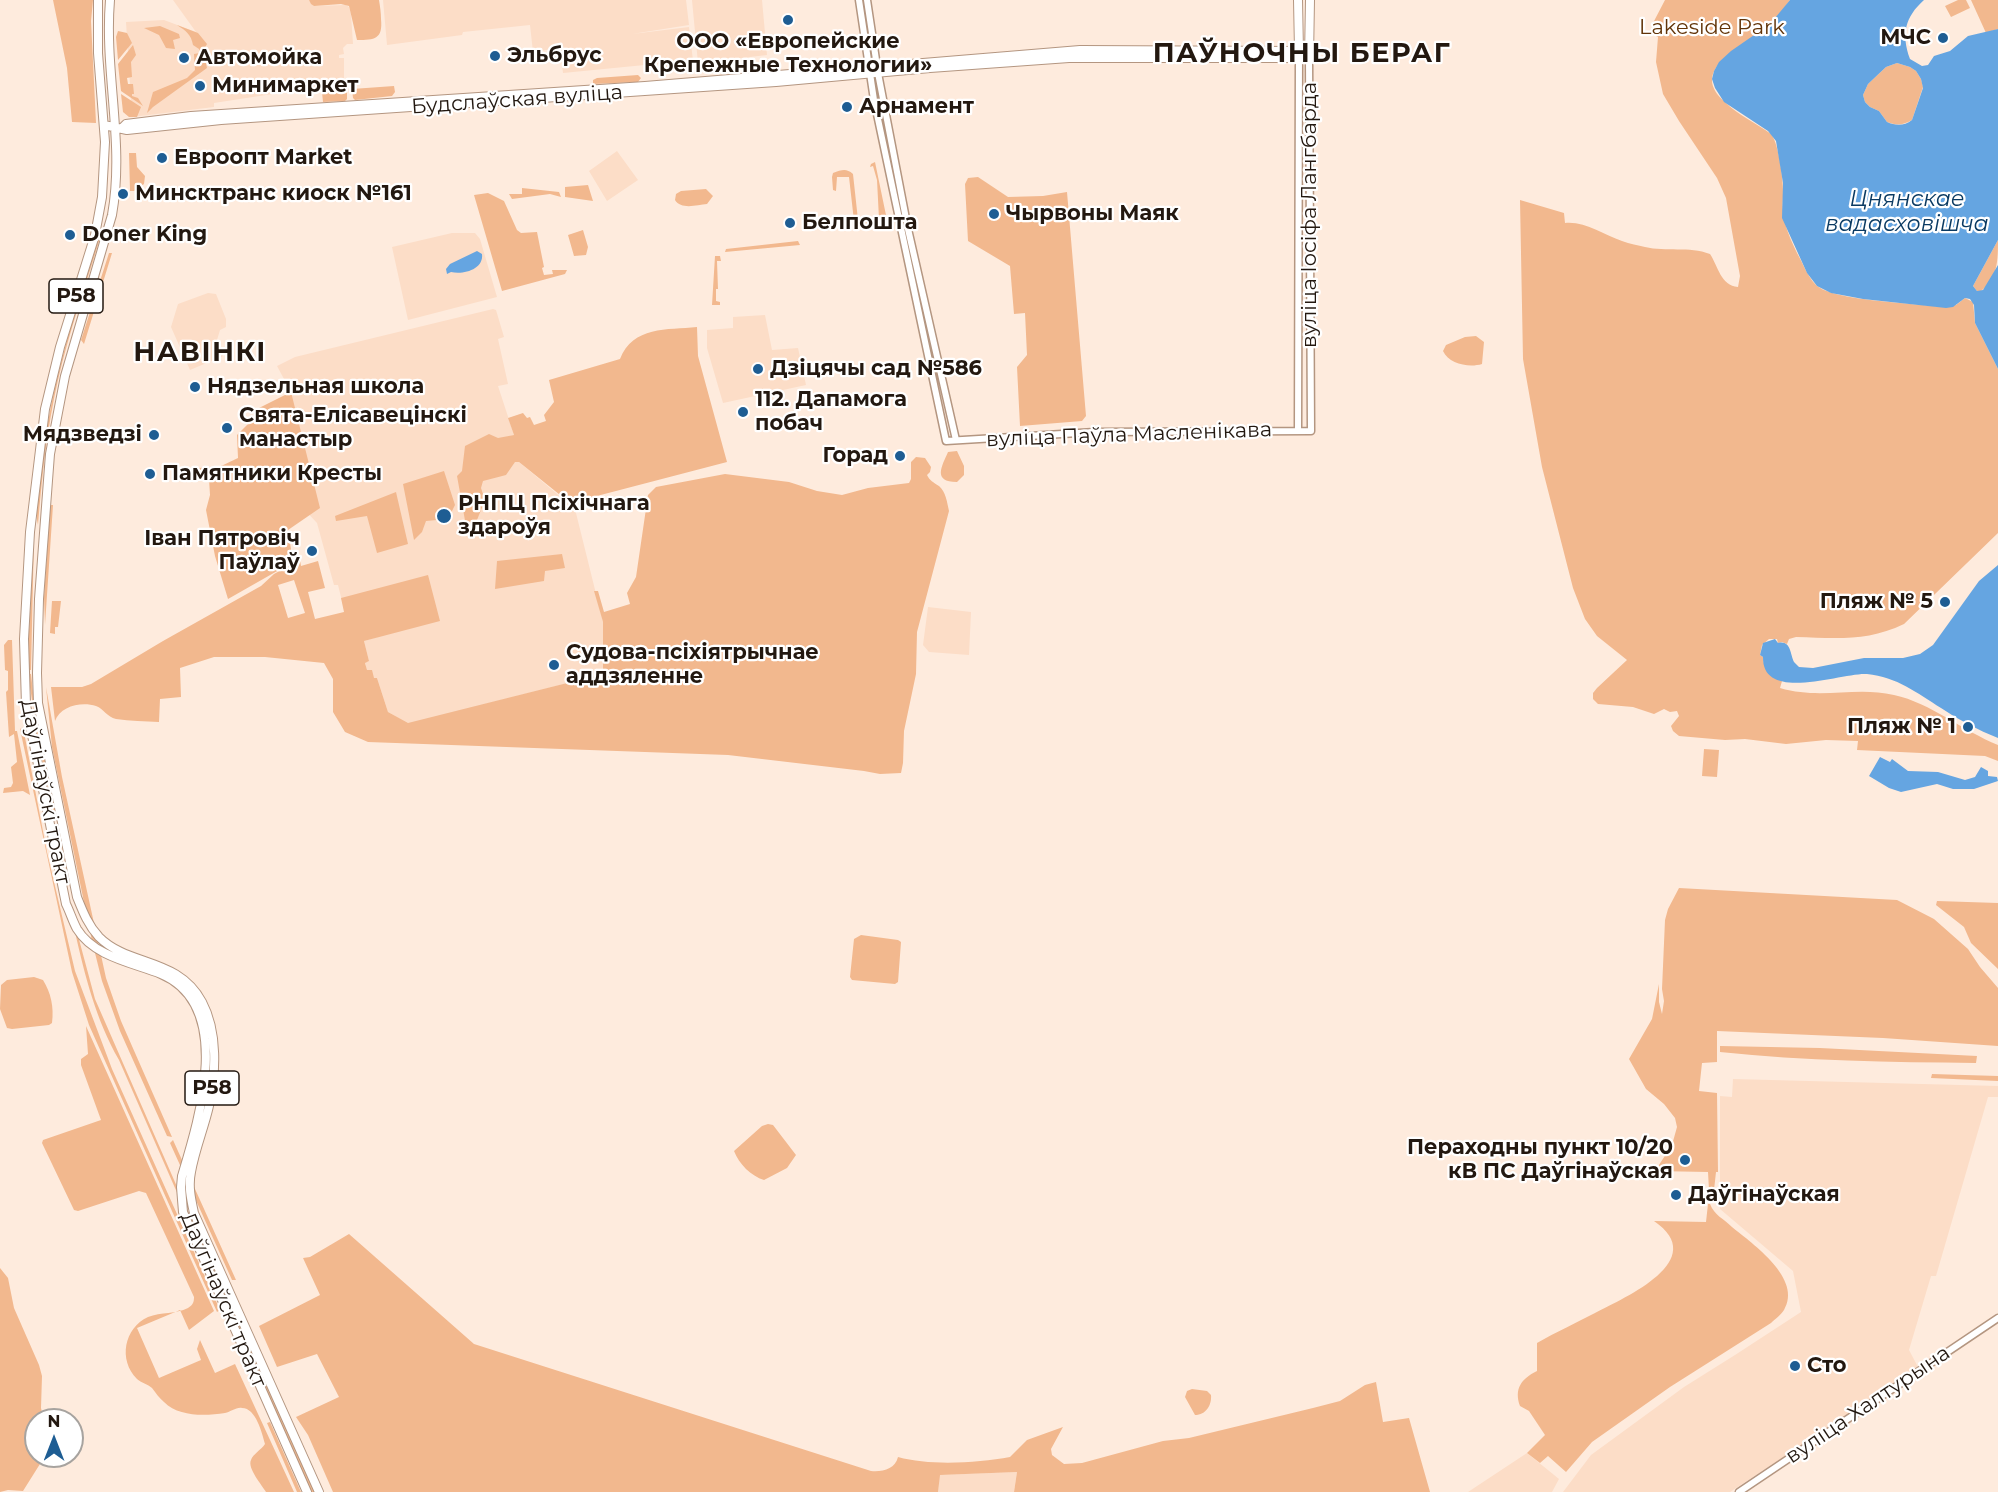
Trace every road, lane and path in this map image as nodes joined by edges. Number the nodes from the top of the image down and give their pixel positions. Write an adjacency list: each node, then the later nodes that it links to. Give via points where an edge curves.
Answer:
1 (98, 0): 8 (main road, Даўгінаўскі тракт / Р58)
2 (110, 0): 7 (main road, Даўгінаўскі тракт / Р58)
3 (860, 0): 12 (street)
4 (867, 0): 11 (street)
5 (1298, 0): 9 (main road, вуліца Іосіфа Лангбарда)
6 (1310, 0): 10 (main road, вуліца Іосіфа Лангбарда)
7 (111, 52): 8 (main road); 14 (main road, Даўгінаўскі тракт / Р58)
8 (98, 53): 13 (main road, Даўгінаўскі тракт / Р58)
9 (1299, 54): 10 (main road, Будслаўская вуліца); 11 (main road, Будслаўская вуліца, via 1080,50); 15 (street, вуліца Іосіфа Лангбарда)
10 (1309, 58): 16 (street, вуліца Іосіфа Лангбарда)
11 (878, 69): 12 (main road, Будслаўская вуліца); 17 (street, via 911,244)
12 (868, 70): 14 (main road, Будслаўская вуліца, via 191,116); 17 (street, вуліца Паўла Масленікава, via 946,441)
13 (104, 124): 14 (main road); 18 (main road, Даўгінаўскі тракт / Р58, via 101,207 45,409)
14 (119, 128): 19 (main road, Даўгінаўскі тракт / Р58, via 112,215 58,406 48,468)
15 (1298, 431): 16 (street, вуліца Паўла Масленікава); 17 (street, вуліца Паўла Масленікава, via 1095,432)
16 (1311, 431)
17 (956, 440)
18 (30, 532): 19 (main road); 21 (main road, Даўгінаўскі тракт / Р58, via 24,684)
19 (44, 532): 20 (main road, Даўгінаўскі тракт / Р58, via 38,703)
20 (62, 824): 21 (main road); 22 (main road, Даўгінаўскі тракт / Р58, via 85,920 100,938 120,952 170,970 183,980 202,1003 210,1023 213,1078 190,1173 194,1213)
21 (51, 826): 23 (main road, Даўгінаўскі тракт / Р58, via 66,904 78,931 116,958 164,975 180,986 199,1016 205,1040 206,1078 181,1186 183,1212)
22 (207, 1244): 23 (main road); 26 (main road, Даўгінаўскі тракт / Р58)
23 (198, 1249): 25 (main road, Даўгінаўскі тракт / Р58)
24 (1998, 1318): 27 (street, вуліца Халтурына)
25 (307, 1492)
26 (319, 1492)
27 (1739, 1492)

